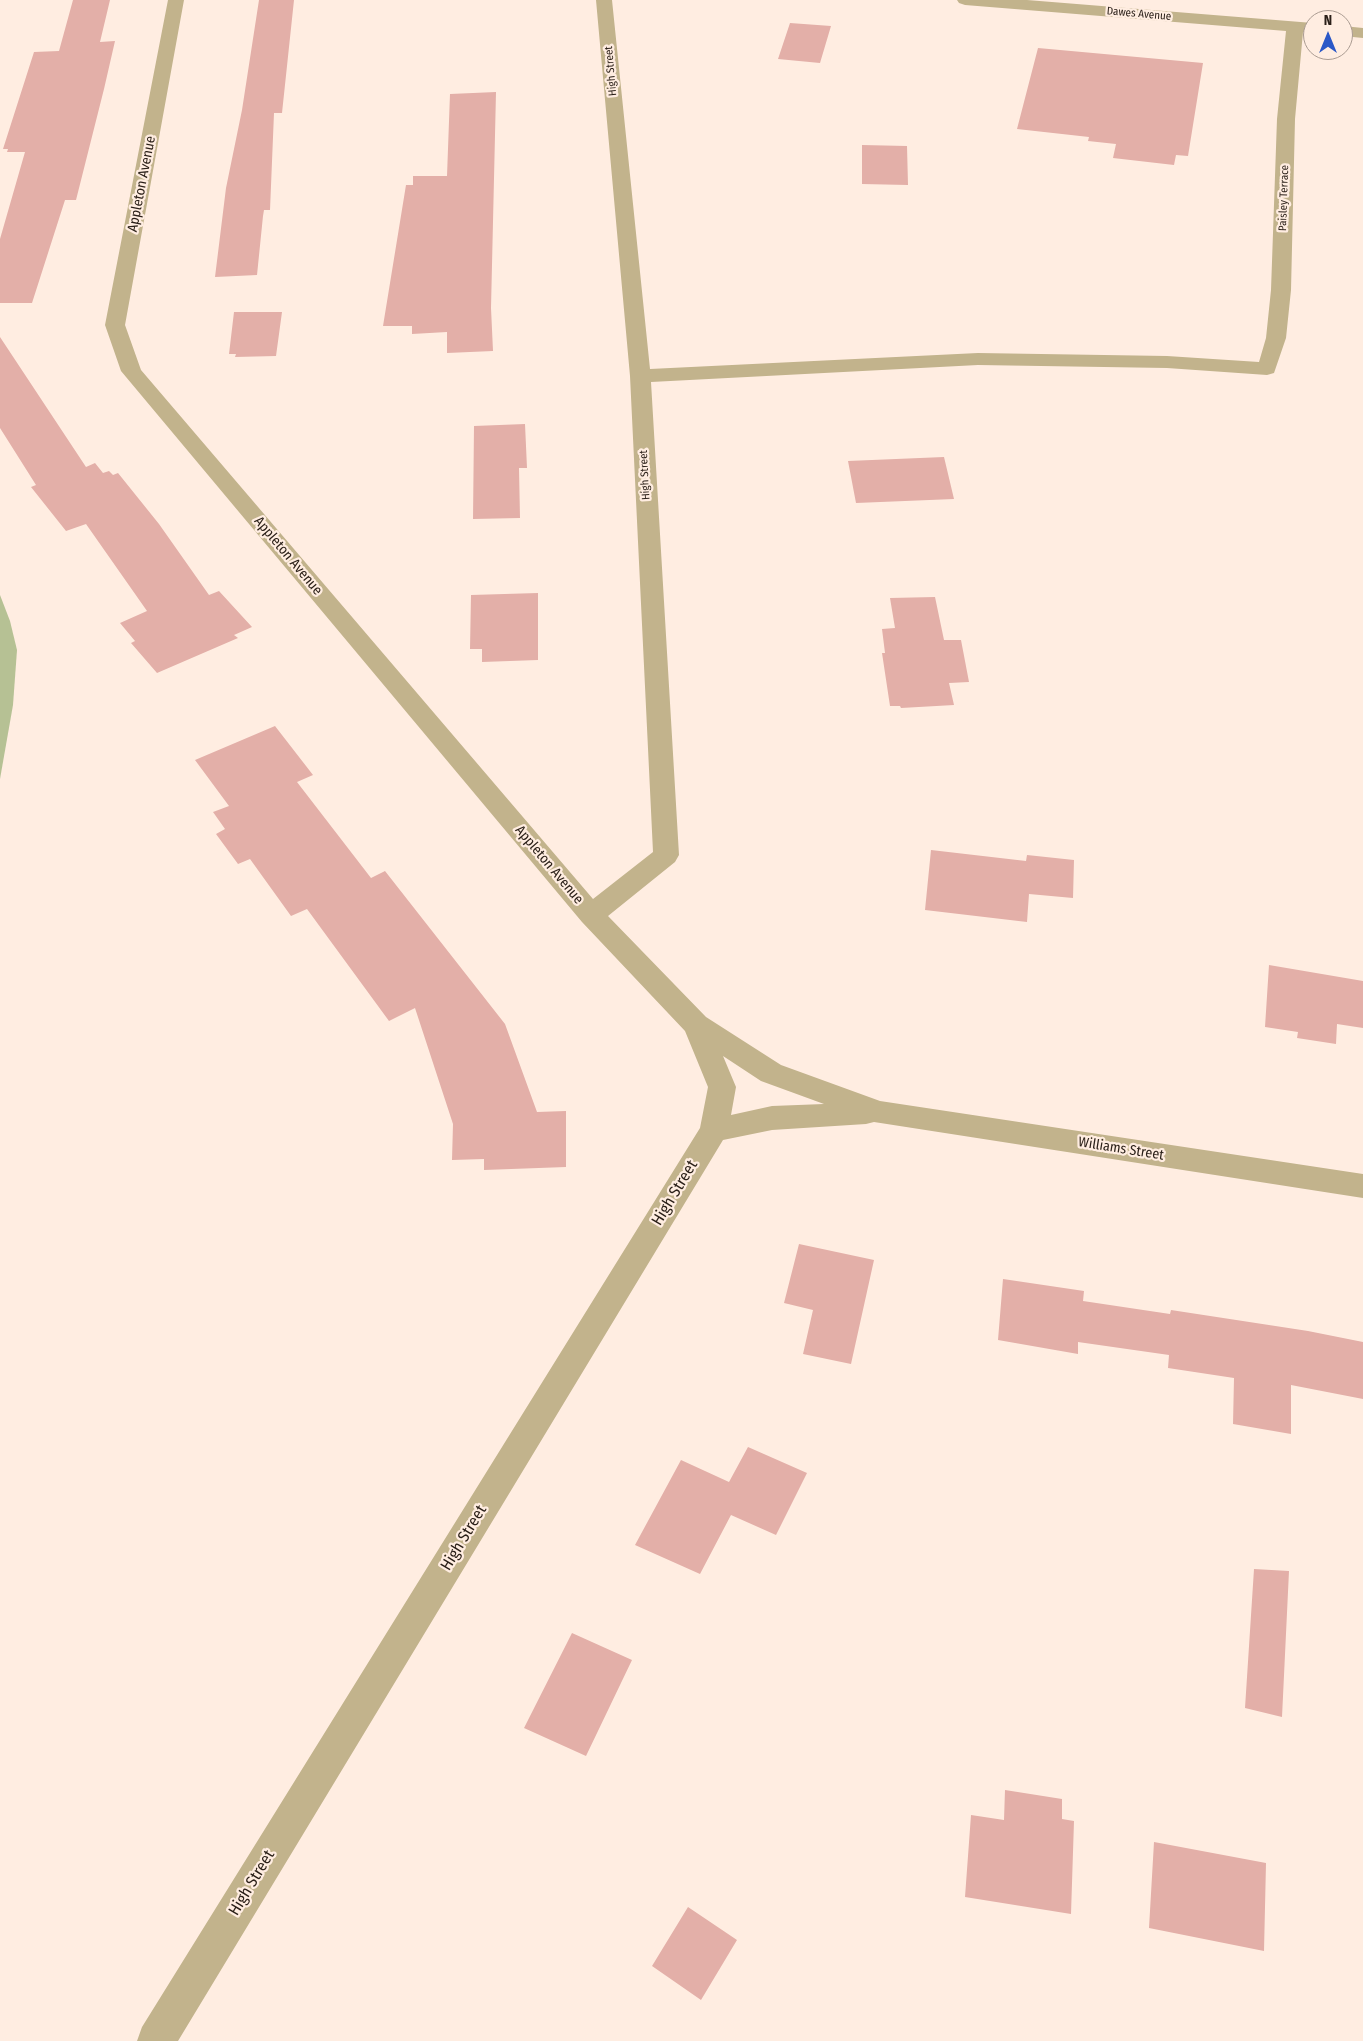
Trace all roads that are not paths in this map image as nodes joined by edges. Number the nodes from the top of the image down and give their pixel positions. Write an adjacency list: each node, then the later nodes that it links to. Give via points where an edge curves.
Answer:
1 (176, 0): 7 (street, Appleton Avenue, via 115,325 132,372)
2 (604, 0): 6 (street, High Street)
3 (965, 0): 4 (street, Dawes Avenue)
4 (1303, 28)
5 (1303, 33): 6 (street, Paisley Terrace, via 1286,119 1281,290 1276,338 1267,369 1167,362 978,359)
6 (640, 376): 7 (street, High Street, via 666,855)
7 (591, 915): 8 (street, Appleton Avenue)
8 (696, 1025): 9 (street, Williams Street, via 771,1073); 10 (street, High Street, via 722,1087)
9 (879, 1112): 10 (street, Williams Street, via 772,1118); 11 (street, Williams Street)
10 (714, 1130): 12 (street, High Street)
11 (1363, 1186)
12 (156, 2041)

